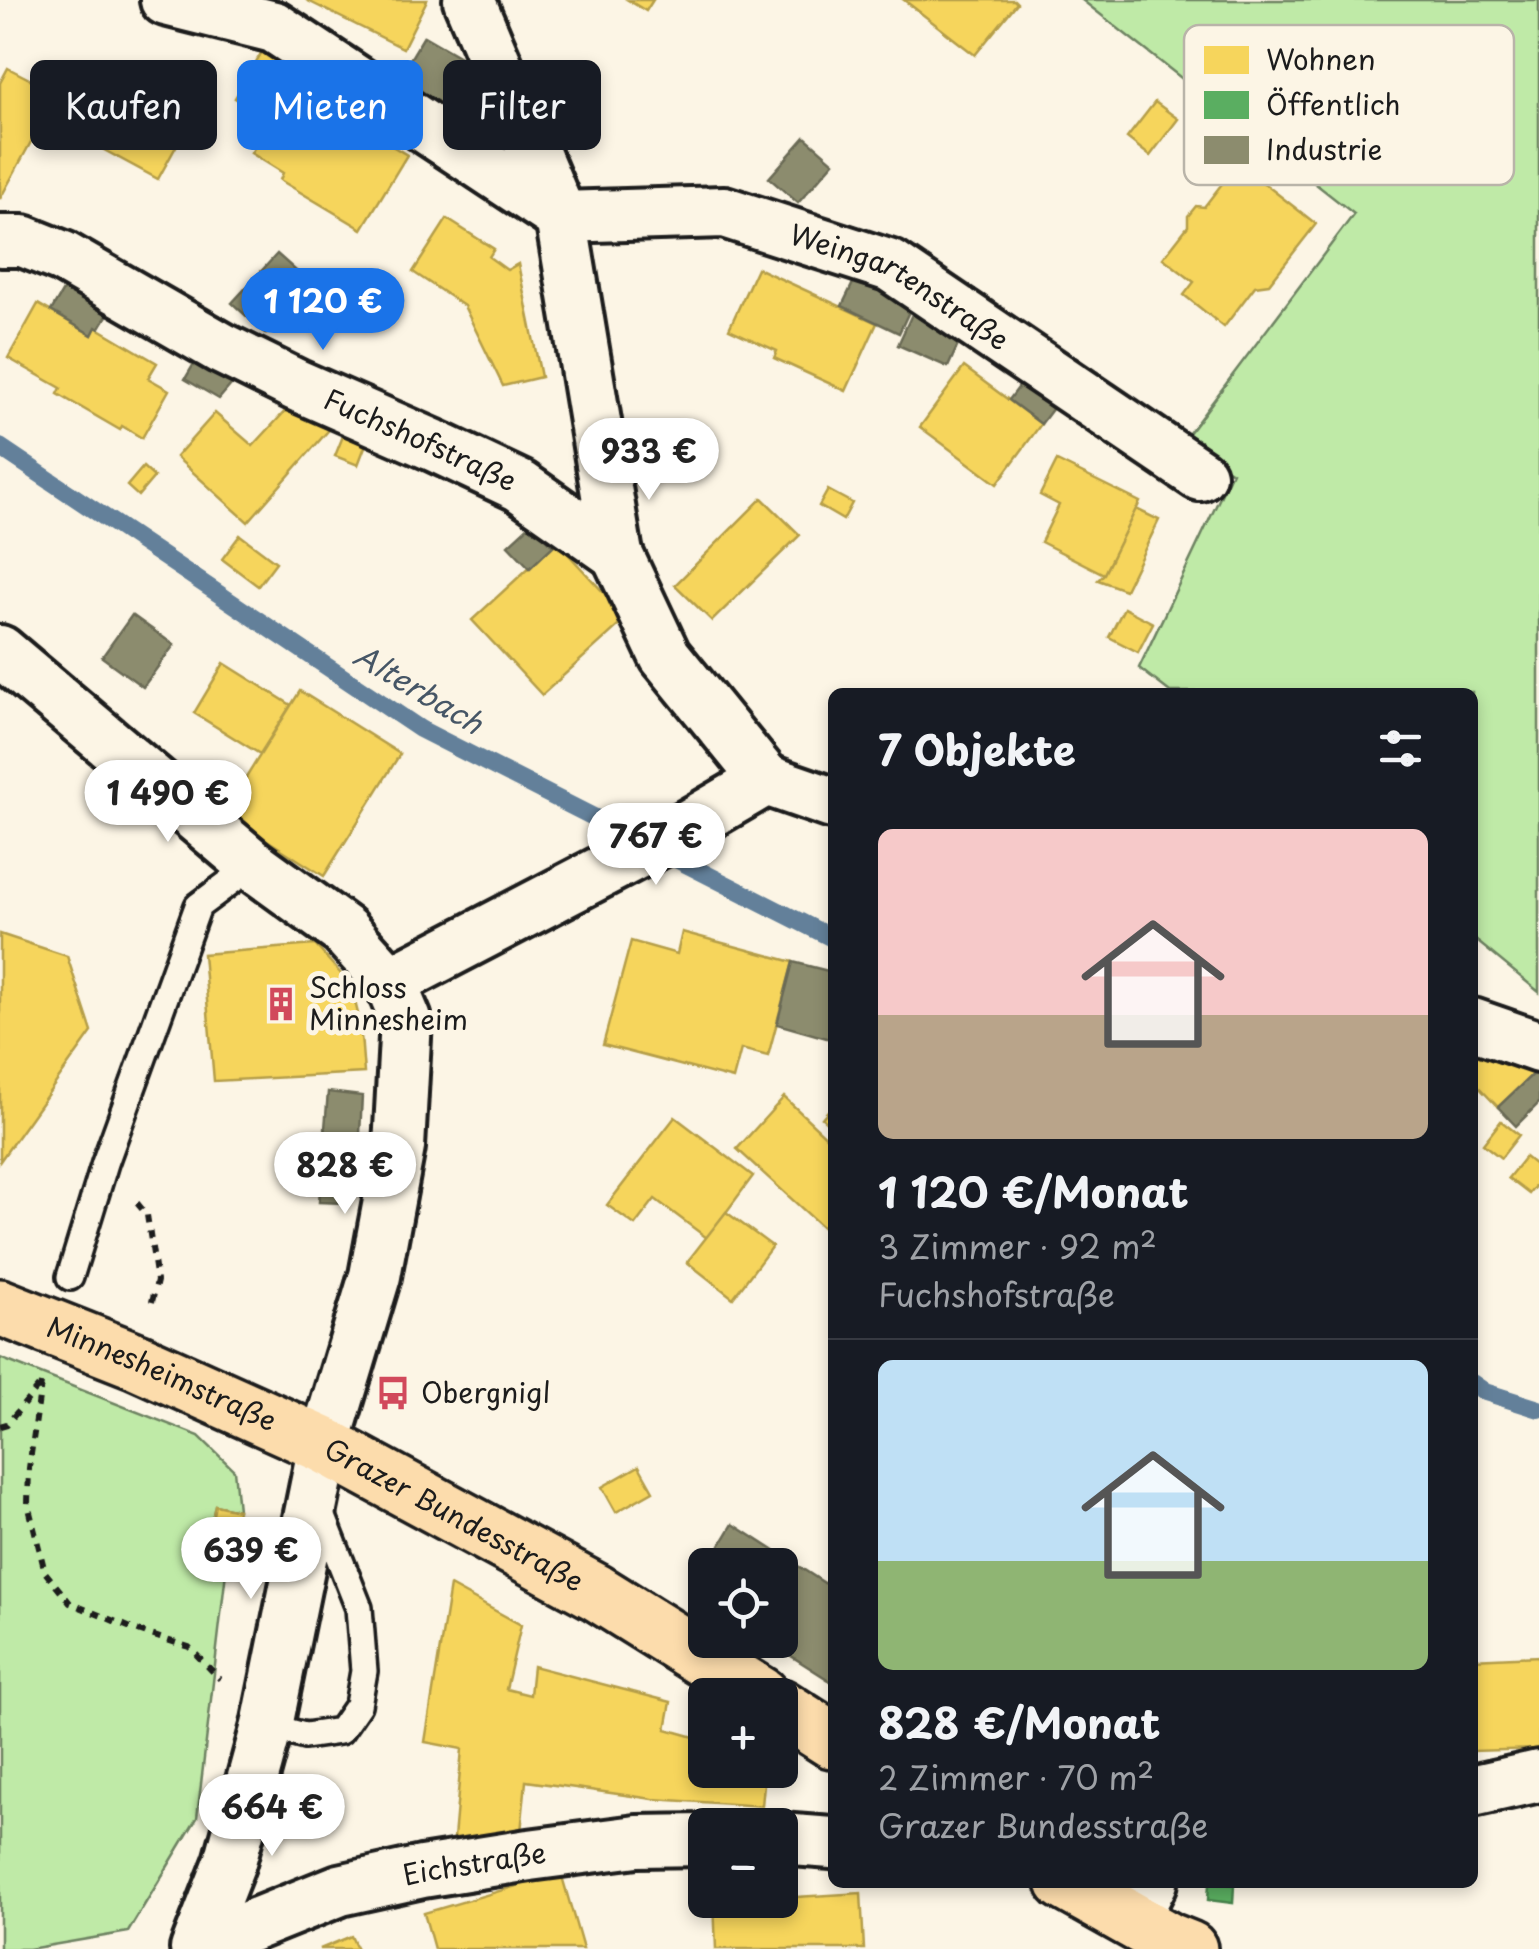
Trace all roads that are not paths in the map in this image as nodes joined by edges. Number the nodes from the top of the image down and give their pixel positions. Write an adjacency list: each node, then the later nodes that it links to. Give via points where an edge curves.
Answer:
1 (166, 0): 3 (street, via 274,27)
2 (469, 0): 3 (street)
3 (561, 217): 5 (street, Weingartenstraße, via 724,212 890,266); 6 (street)
4 (0, 242): 6 (street, Fuchshofstraße, via 24,241 63,257 221,348 520,486)
5 (1200, 476)
6 (618, 554): 8 (street, via 666,656)
7 (0, 651): 10 (street, Grazer Bundesstraße)
8 (766, 780): 9 (street); 11 (street)
9 (828, 802)
10 (253, 865): 11 (street, Grazer Bundesstraße, via 344,930); 14 (lane, via 198,906)
11 (390, 982): 16 (street, Grazer Bundesstraße, via 406,1020 398,1147 375,1276)
12 (1478, 1026): 13 (street)
13 (1539, 1047)
14 (70, 1277)
15 (0, 1307): 16 (main road, Minnesheimstraße, via 138,1361)
16 (319, 1469): 17 (main road, Grazer Bundesstraße, via 596,1592); 19 (street, Eichstraße); 19 (lane, via 358,1608 364,1672 358,1705 340,1731 305,1736)
17 (734, 1678)
18 (798, 1718): 20 (main road)
19 (267, 1726): 28 (street, Eichstraße, via 230,1862)
20 (828, 1737)
21 (1539, 1776): 22 (street)
22 (1478, 1791)
23 (688, 1840): 28 (street, Eichstraße, via 637,1841 422,1872 340,1890)
24 (798, 1840): 25 (street)
25 (828, 1843)
26 (1077, 1888): 27 (main road)
27 (1162, 1929)
28 (197, 1948)

